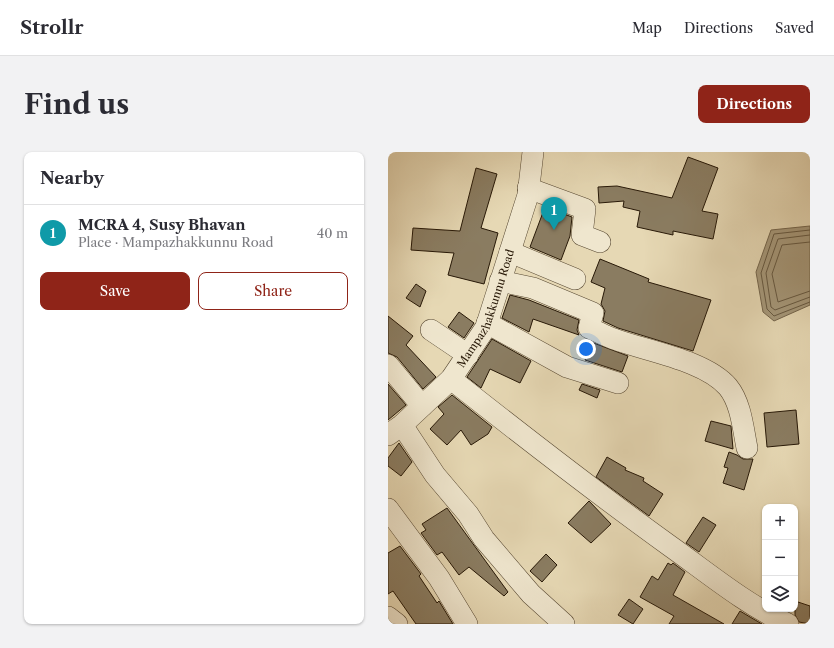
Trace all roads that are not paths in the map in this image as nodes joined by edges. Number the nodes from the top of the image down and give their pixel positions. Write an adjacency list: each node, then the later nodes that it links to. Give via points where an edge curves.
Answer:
1 (533, 152): 2 (street, Mampazhakkunnu Road)
2 (528, 188): 3 (street, via 585,209 582,235); 4 (street, Mampazhakkunnu Road)
3 (600, 242)
4 (510, 252): 5 (street); 6 (street, Mampazhakkunnu Road)
5 (575, 279)
6 (500, 281): 7 (street, Mampazhakkunnu Road); 15 (street, via 533,288 593,313 589,328 613,339 703,369 728,387 740,411)
7 (487, 323): 9 (street, Mampazhakkunnu Road); 12 (street, via 567,367)
8 (431, 330): 9 (street)
9 (468, 355): 11 (street, Mampazhakkunnu Road)
10 (388, 365): 13 (street)
11 (451, 379): 13 (street, Mampazhakkunnu Road); 21 (street, via 595,492 724,585)
12 (618, 383)
13 (422, 406): 14 (street, Mampazhakkunnu Road)
14 (395, 430): 20 (street, via 468,514 484,539 531,594)
15 (747, 448)
16 (388, 509): 19 (street, via 439,578)
17 (388, 617): 18 (street)
18 (397, 624)
19 (467, 624)
20 (564, 624)
21 (788, 624)

